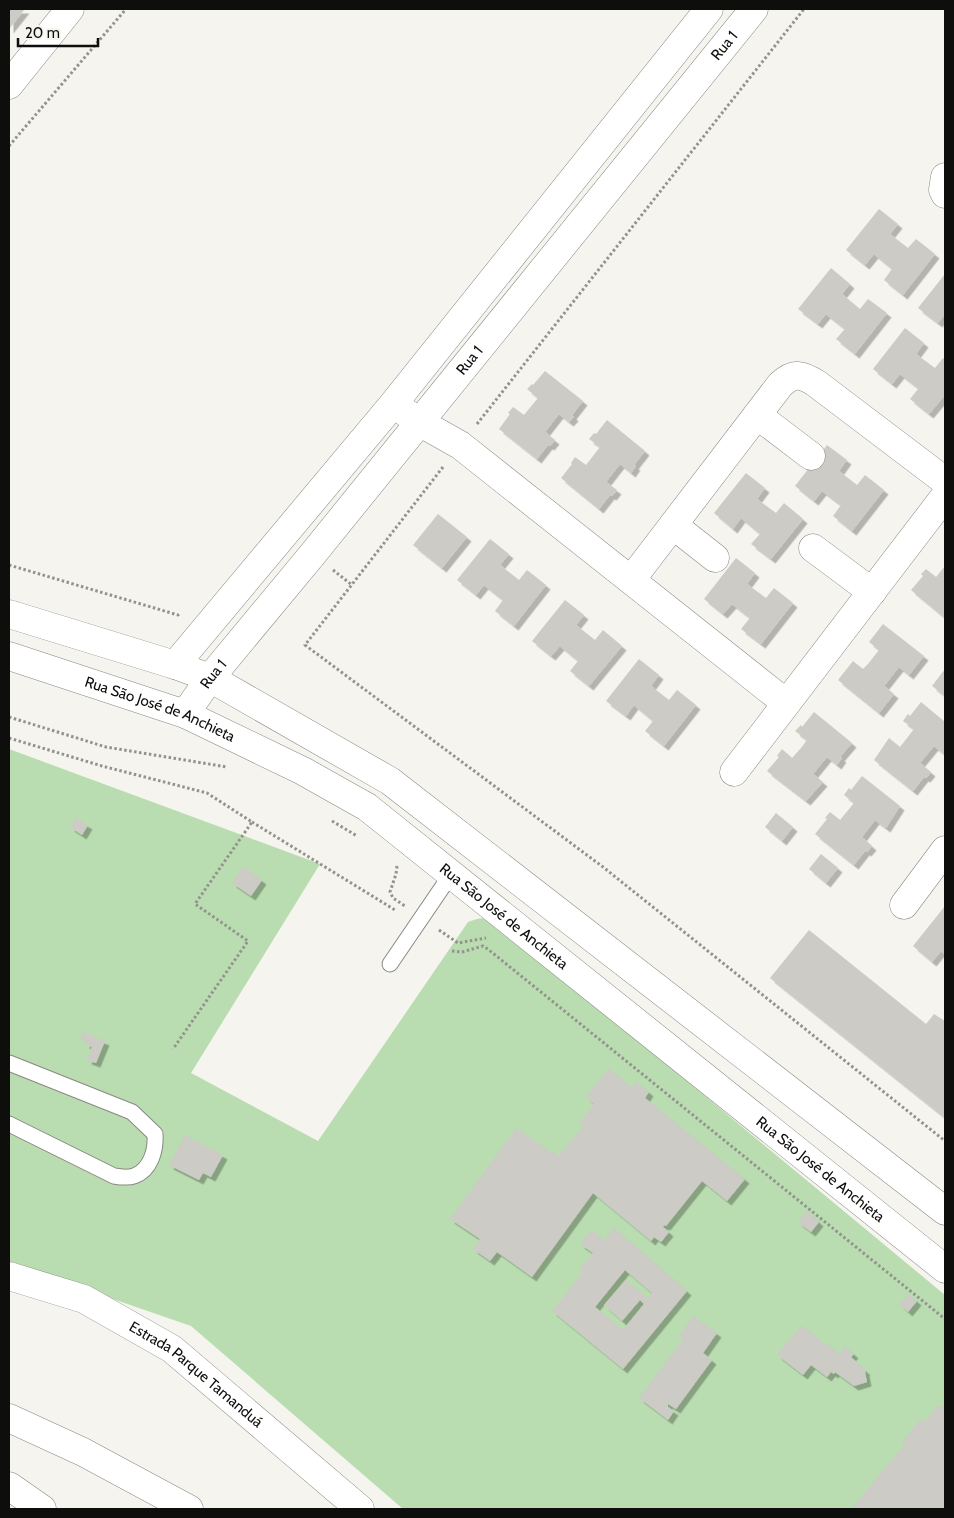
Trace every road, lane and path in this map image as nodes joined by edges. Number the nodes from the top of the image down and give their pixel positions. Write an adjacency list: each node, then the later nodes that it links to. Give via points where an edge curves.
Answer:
1 (70, 9): 6 (street)
2 (126, 9): 7 (path)
3 (709, 9): 10 (street)
4 (754, 9): 12 (street, Rua 1)
5 (804, 9): 13 (path)
6 (9, 85)
7 (9, 146)
8 (945, 177): 9 (street)
9 (945, 194)
10 (394, 403): 12 (street); 26 (street)
11 (757, 415): 14 (street); 15 (street, via 788,378 797,375 807,378); 17 (street)
12 (419, 422): 13 (street); 27 (street, Rua 1)
13 (460, 446): 21 (street); 48 (path, via 305,645 603,868)
14 (810, 456)
15 (945, 481)
16 (945, 496): 22 (street)
17 (673, 525): 19 (street); 21 (street)
18 (813, 548): 22 (street)
19 (716, 558)
20 (9, 564): 23 (path, via 178,615)
21 (631, 580): 28 (street)
22 (872, 592): 28 (street)
23 (184, 611)
24 (9, 614): 26 (street)
25 (9, 656): 29 (street, Rua São José de Anchieta)
26 (175, 665): 27 (street)
27 (210, 678): 29 (street, Rua 1); 49 (street, via 390,781)
28 (786, 703): 33 (street)
29 (186, 714): 39 (street, Rua São José de Anchieta, via 303,771 367,807)
30 (9, 717): 32 (path, via 106,747)
31 (9, 738): 35 (path, via 207,794)
32 (232, 769)
33 (734, 772)
34 (326, 818): 36 (path)
35 (252, 822): 42 (path); 45 (path, via 195,904 248,942)
36 (360, 838)
37 (945, 850): 41 (street)
38 (393, 859): 40 (path, via 397,866 390,892)
39 (452, 873): 44 (lane); 50 (street, Rua São José de Anchieta)
40 (393, 898)
41 (904, 905)
42 (395, 910)
43 (452, 950): 52 (path, via 462,952 483,946 489,950)
44 (390, 964)
45 (173, 1049)
46 (9, 1064): 47 (lane, via 132,1112 155,1134 156,1147 146,1169 132,1177 114,1176)
47 (9, 1124)
48 (945, 1140)
49 (945, 1211)
50 (945, 1269)
51 (9, 1276): 57 (street, Estrada Parque Tamanduá, via 84,1299 172,1349)
52 (945, 1319)
53 (9, 1418): 56 (street, via 83,1452)
54 (9, 1486): 55 (street)
55 (42, 1509)
56 (189, 1509)
57 (360, 1509)

